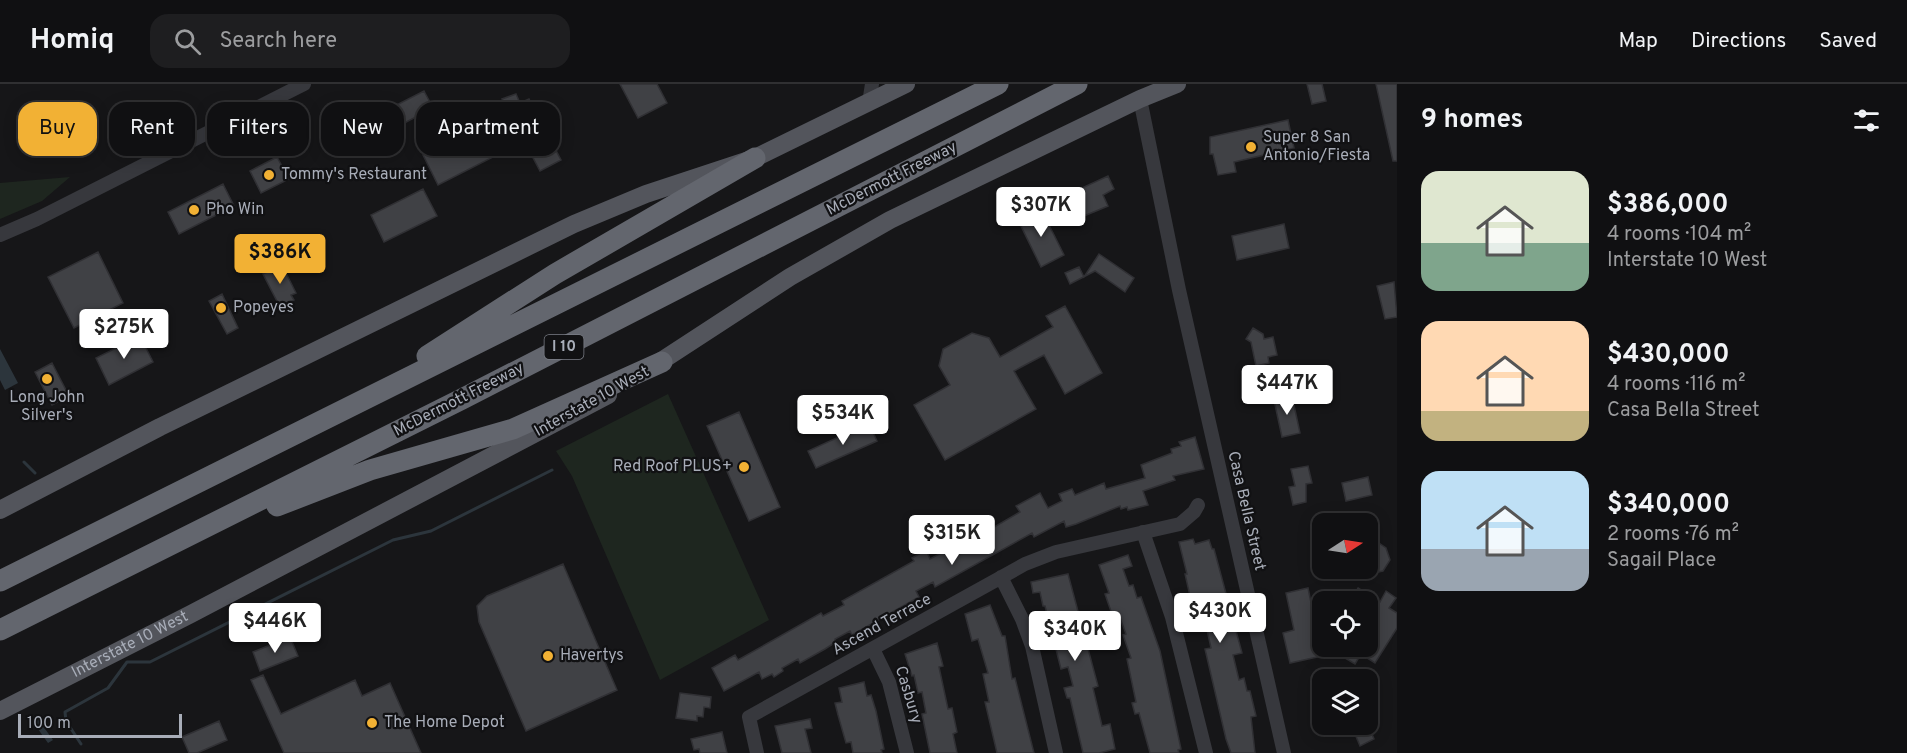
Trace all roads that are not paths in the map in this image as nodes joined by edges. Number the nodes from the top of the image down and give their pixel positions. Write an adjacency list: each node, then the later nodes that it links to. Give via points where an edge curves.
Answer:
1 (304, 84): 10 (street)
2 (872, 84): 8 (street)
3 (904, 84): 8 (main road)
4 (998, 84): 12 (highway, I 10)
5 (1077, 84): 18 (highway, McDermott Freeway / I 10, via 462,399)
6 (1177, 84): 7 (main road, Interstate 10 West)
7 (1140, 99): 11 (main road, Interstate 10 West, via 890,220 790,278); 26 (street, Casa Bella Street)
8 (869, 103): 9 (main road)
9 (755, 158): 12 (highway, via 555,274 431,354); 14 (main road, via 646,194 574,224)
10 (0, 235)
11 (662, 362): 18 (highway, via 513,429 311,491 209,541); 21 (main road, Interstate 10 West, via 586,408)
12 (265, 448): 17 (highway, I 10)
13 (1198, 505): 15 (street, Ascend Terrace, via 1180,524)
14 (0, 510)
15 (1143, 532): 16 (street, Ascend Terrace, via 1056,552); 25 (street, via 1172,617)
16 (1001, 577): 20 (street, Ascend Terrace); 24 (street, via 1032,646)
17 (0, 581)
18 (48, 605): 19 (highway, McDermott Freeway / I 10)
19 (0, 630)
20 (873, 649): 22 (street, Ascend Terrace, via 749,717); 23 (street, Casbury, via 890,682)
21 (0, 711)
22 (757, 753)
23 (907, 753)
24 (1056, 753)
25 (1206, 753)
26 (1284, 753)

